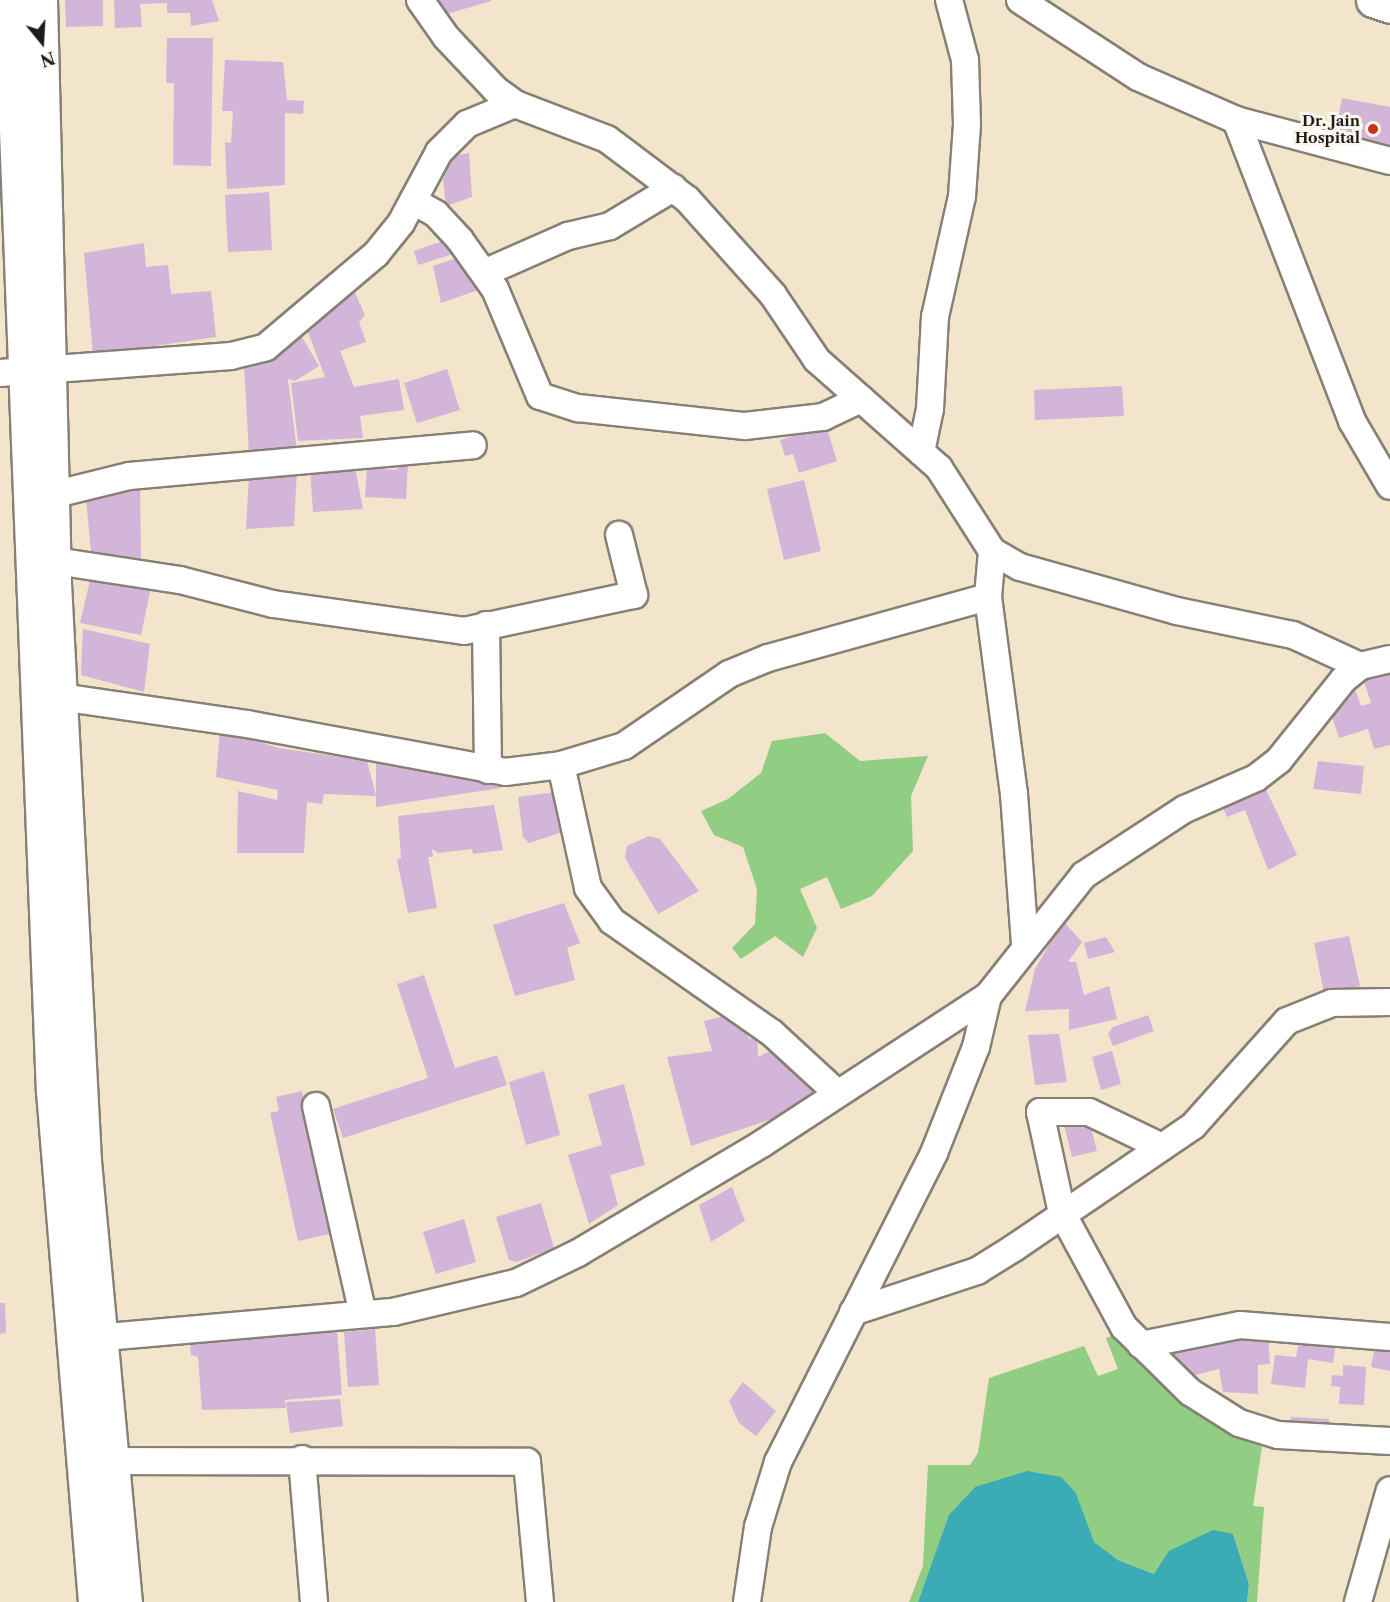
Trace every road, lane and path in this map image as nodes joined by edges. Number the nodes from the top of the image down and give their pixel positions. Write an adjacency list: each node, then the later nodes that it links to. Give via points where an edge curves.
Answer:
1 (11, 0): 14 (highway)
2 (40, 0): 14 (highway)
3 (420, 0): 8 (street, via 446,37)
4 (950, 0): 17 (street, via 965,60 968,124 962,196 935,317 930,409)
5 (1020, 0): 9 (street, via 1138,77)
6 (1373, 0): 7 (highway)
7 (1390, 6)
8 (515, 104): 11 (street, via 607,139); 12 (street, via 467,124 439,152)
9 (1236, 120): 10 (street); 18 (street, via 1352,421)
10 (1390, 161)
11 (674, 188): 13 (street, via 610,226 568,236); 15 (street, via 773,294 817,360)
12 (413, 201): 13 (street, via 436,214); 14 (street, via 376,254 266,347 231,356)
13 (484, 273): 15 (street, via 540,396 658,419 745,426 823,417)
14 (24, 372): 19 (highway); 22 (highway)
15 (861, 399): 17 (street)
16 (473, 445): 19 (street, via 129,476)
17 (921, 452): 21 (street, via 939,468)
18 (1390, 486)
19 (52, 495): 22 (highway)
20 (619, 535): 24 (street, via 633,595)
21 (992, 551): 23 (street); 26 (street, via 1020,567 1177,610 1293,635)
22 (42, 559): 24 (street, via 180,580 273,604 388,622 464,631); 27 (highway); 40 (highway, via 53,1091)
23 (988, 597): 28 (street, via 768,658 729,674 624,746); 30 (street, via 1014,794)
24 (486, 625): 29 (street)
25 (1390, 659): 26 (street)
26 (1360, 666): 30 (street, via 1312,713 1279,760 1116,852 1084,875)
27 (60, 697): 29 (street, via 247,724); 40 (highway, via 84,1161)
28 (561, 765): 29 (street); 33 (street, via 588,888 612,921 772,1033)
29 (488, 770)
30 (1025, 943): 31 (street, via 1016,967)
31 (988, 996): 33 (street); 37 (street, via 976,1047 934,1153)
32 (1390, 1002): 35 (street, via 1332,1003 1287,1021 1193,1125)
33 (836, 1092): 38 (street, via 764,1143 578,1253 516,1283 460,1300)
34 (316, 1106): 38 (street)
35 (1162, 1147): 36 (street); 36 (street, via 1089,1112 1040,1112)
36 (1062, 1214): 37 (street, via 977,1271); 41 (street, via 1124,1327)
37 (852, 1312): 50 (street, via 778,1462 758,1527)
38 (363, 1314): 40 (street)
39 (1390, 1337): 41 (street, via 1240,1325)
40 (87, 1339): 44 (highway)
41 (1141, 1345): 42 (street, via 1190,1392 1239,1423 1278,1435)
42 (1390, 1441)
43 (302, 1459): 44 (street); 48 (street); 49 (street, via 527,1462)
44 (98, 1461): 46 (highway); 47 (highway)
45 (1390, 1490): 51 (street)
46 (95, 1602)
47 (125, 1602)
48 (314, 1602)
49 (540, 1602)
50 (747, 1602)
51 (1358, 1602)

